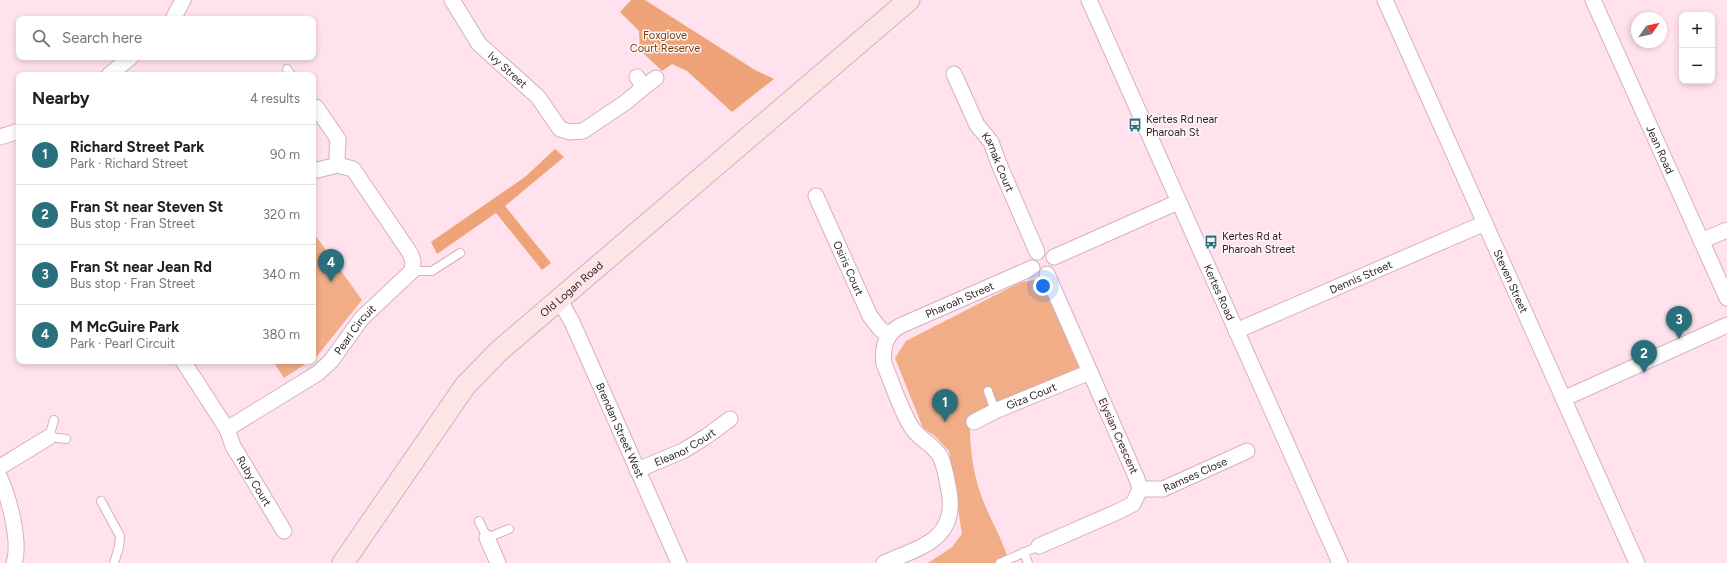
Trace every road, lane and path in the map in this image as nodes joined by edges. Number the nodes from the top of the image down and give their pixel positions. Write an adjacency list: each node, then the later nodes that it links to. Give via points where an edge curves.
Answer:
1 (183, 0): 8 (street)
2 (452, 0): 13 (street, Ivy Street, via 479,44 538,97 560,129 570,132 583,131 626,102)
3 (909, 0): 9 (main road, Old Logan Road)
4 (924, 0): 9 (main road, Old Logan Road)
5 (1089, 0): 20 (street, Kertes Road)
6 (1386, 0): 21 (street, Steven Street)
7 (1593, 0): 23 (street, Jean Road)
8 (175, 16)
9 (844, 57): 31 (main road, Old Logan Road)
10 (127, 60): 11 (street)
11 (113, 72)
12 (954, 74): 24 (street, Karnak Court, via 977,125 991,142)
13 (646, 81)
14 (316, 106): 17 (street, via 338,139)
15 (16, 132): 16 (street)
16 (0, 137)
17 (338, 166): 18 (street); 28 (street, via 352,169 361,180 410,253 413,261)
18 (316, 170)
19 (816, 196): 34 (street, Osiris Court, via 870,316 880,329)
20 (1178, 202): 26 (street); 33 (street, Kertes Road)
21 (1485, 223): 33 (street, Dennis Street); 38 (street, Steven Street)
22 (1727, 230): 23 (street)
23 (1701, 241): 30 (street, Jean Road)
24 (1037, 252): 26 (street, via 1047,251); 27 (street, via 1032,259)
25 (460, 253): 28 (lane, via 432,271)
26 (1054, 257): 29 (street, via 1054,267)
27 (1032, 268): 29 (street, via 1037,273); 34 (street, Pharoah Street, via 900,326)
28 (412, 271): 43 (street, Pearl Circuit, via 362,318 331,361 318,373)
29 (1047, 274): 36 (street, Elysian Crescent)
30 (1727, 298)
31 (559, 299): 48 (street, Brendan Street West, via 572,322); 60 (main road, Old Logan Road, via 499,351 465,386)
32 (1727, 325): 38 (street)
33 (1236, 331): 66 (street, Kertes Road)
34 (889, 335): 63 (street, via 882,354 884,364 912,429 940,457 951,501 948,521 939,536)
35 (185, 364): 43 (street)
36 (1090, 372): 39 (street, Giza Court); 50 (street, Elysian Crescent)
37 (988, 391): 39 (lane)
38 (1564, 399): 67 (street, Steven Street)
39 (996, 411): 42 (street, Giza Court)
40 (730, 419): 48 (street, Eleanor Court, via 683,451)
41 (54, 420): 44 (lane)
42 (974, 422)
43 (227, 429): 54 (street, Ruby Court, via 233,446)
44 (49, 436): 45 (lane); 47 (street)
45 (66, 439)
46 (1247, 452): 50 (street, Ramses Close, via 1163,489)
47 (0, 467)
48 (637, 470): 62 (street, Brendan Street West)
49 (0, 478): 58 (street, via 6,491 17,542)
50 (1140, 489): 56 (street, via 1133,504)
51 (101, 501): 59 (lane, via 120,536)
52 (479, 521): 55 (lane)
53 (509, 529): 55 (lane)
54 (284, 531)
55 (487, 538): 61 (street)
56 (1038, 546): 57 (lane)
57 (1024, 552): 64 (lane); 65 (lane)
58 (14, 563)
59 (114, 563)
60 (343, 563)
61 (498, 563)
62 (679, 563)
63 (884, 563)
64 (1000, 563)
65 (1028, 563)
66 (1340, 563)
67 (1637, 563)

